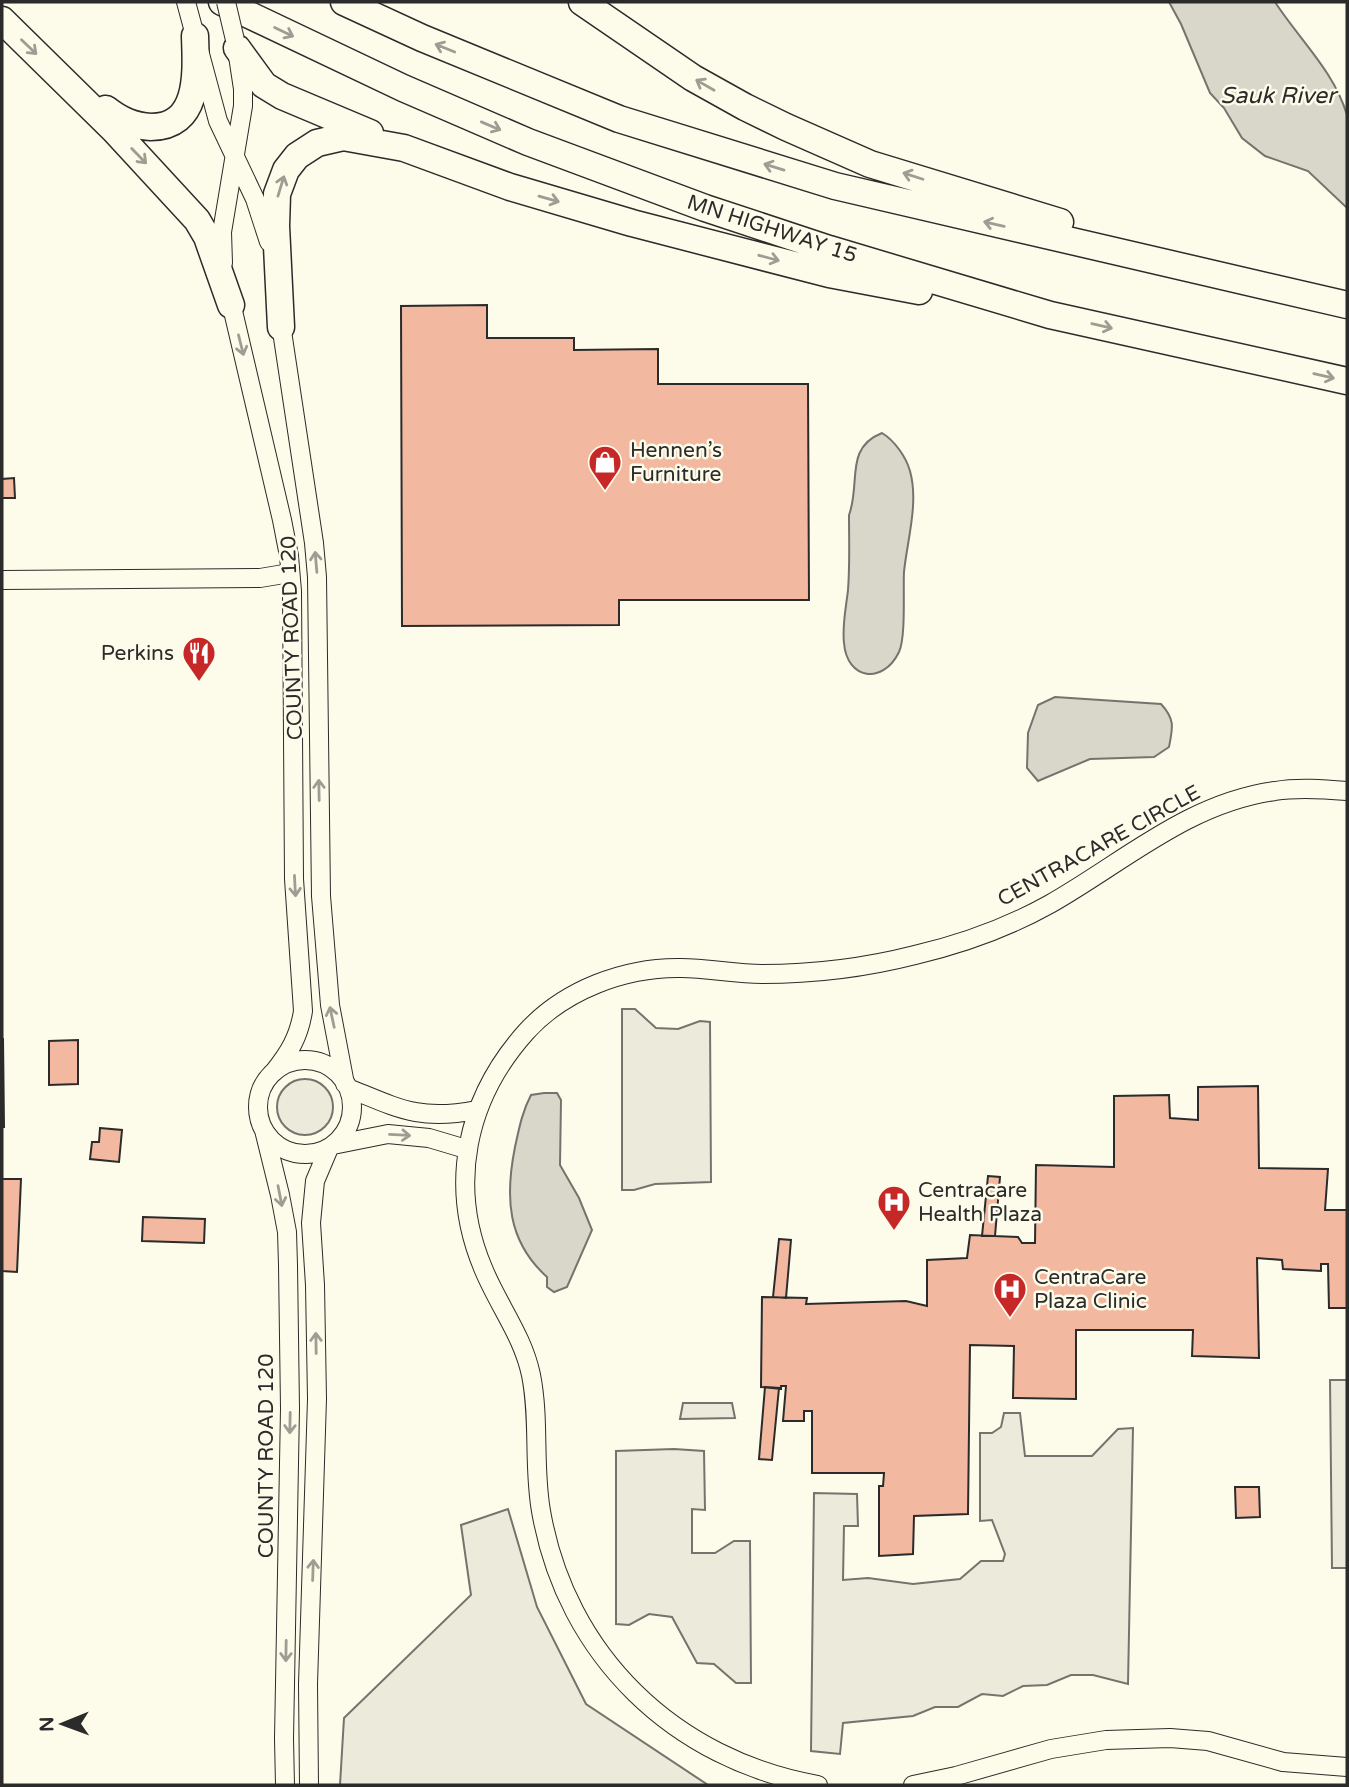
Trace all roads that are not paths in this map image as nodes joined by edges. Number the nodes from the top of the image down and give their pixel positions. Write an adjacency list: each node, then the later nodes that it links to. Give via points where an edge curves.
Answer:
1 (224, 2): 6 (street, COUNTY ROAD 120, bridge); 13 (highway, MN HIGHWAY 15, one-way to 13, via 528,142 817,245)
2 (344, 2): 10 (highway, one-way to 2, via 835,186 619,119)
3 (582, 2): 10 (highway, one-way to 3, via 870,164 745,107 684,72)
4 (190, 19): 7 (highway, via 194,88 183,115 167,124 144,127 120,120); 9 (street, COUNTY ROAD 120, via 218,121)
5 (2, 20): 7 (highway, one-way to 7)
6 (236, 44): 8 (highway, via 264,85 282,96); 9 (street, COUNTY ROAD 120, via 243,89)
7 (56, 73): 11 (highway, one-way to 11, via 197,220)
8 (408, 149): 13 (highway, one-way to 13, via 510,187 829,274); 14 (highway, one-way to 8, via 277,194 286,170 308,148 330,139 361,139)
9 (234, 157): 11 (street, COUNTY ROAD 120, via 222,232); 14 (street, COUNTY ROAD 120, via 256,199 268,236)
10 (1306, 297): 12 (highway)
11 (231, 305): 16 (street, COUNTY ROAD 120, one-way to 16, via 282,520)
12 (1347, 305)
13 (1063, 317): 15 (highway, MN HIGHWAY 15, one-way to 15)
14 (281, 327): 20 (street, COUNTY ROAD 120, one-way to 14, via 330,1005 323,921 314,543)
15 (1347, 381)
16 (290, 573): 17 (street, via 260,578); 19 (street, COUNTY ROAD 120, one-way to 19, via 294,879 303,1012 295,1043)
17 (2, 580)
18 (1347, 791): 21 (street, CENTRACARE CIRCLE, via 1277,790 1215,807 1152,838 1049,904 953,946 846,970 758,974 679,968 614,978 582,990 528,1030 491,1081)
19 (273, 1073): 20 (street, via 308,1060 332,1069); 22 (street, via 260,1094 259,1119)
20 (347, 1086): 21 (street, via 377,1102 419,1113 451,1115); 23 (street, via 352,1101 348,1125)
21 (477, 1110): 24 (street, CENTRACARE CIRCLE)
22 (264, 1130): 23 (street, via 282,1149 295,1154); 26 (street, COUNTY ROAD 120, one-way to 26, via 287,1231 290,1408)
23 (331, 1147): 24 (street, one-way to 24, via 388,1134 429,1138); 27 (street, one-way to 23, via 317,1399 311,1223 315,1181)
24 (466, 1149): 28 (street, CENTRACARE CIRCLE, via 464,1182 473,1239 531,1374 540,1509 560,1582 579,1620 621,1680 698,1743 754,1768)
25 (1347, 1767): 29 (street, via 1283,1762 1208,1741 1144,1739 1051,1749)
26 (285, 1785)
27 (309, 1785)
28 (818, 1785)
29 (913, 1785)

